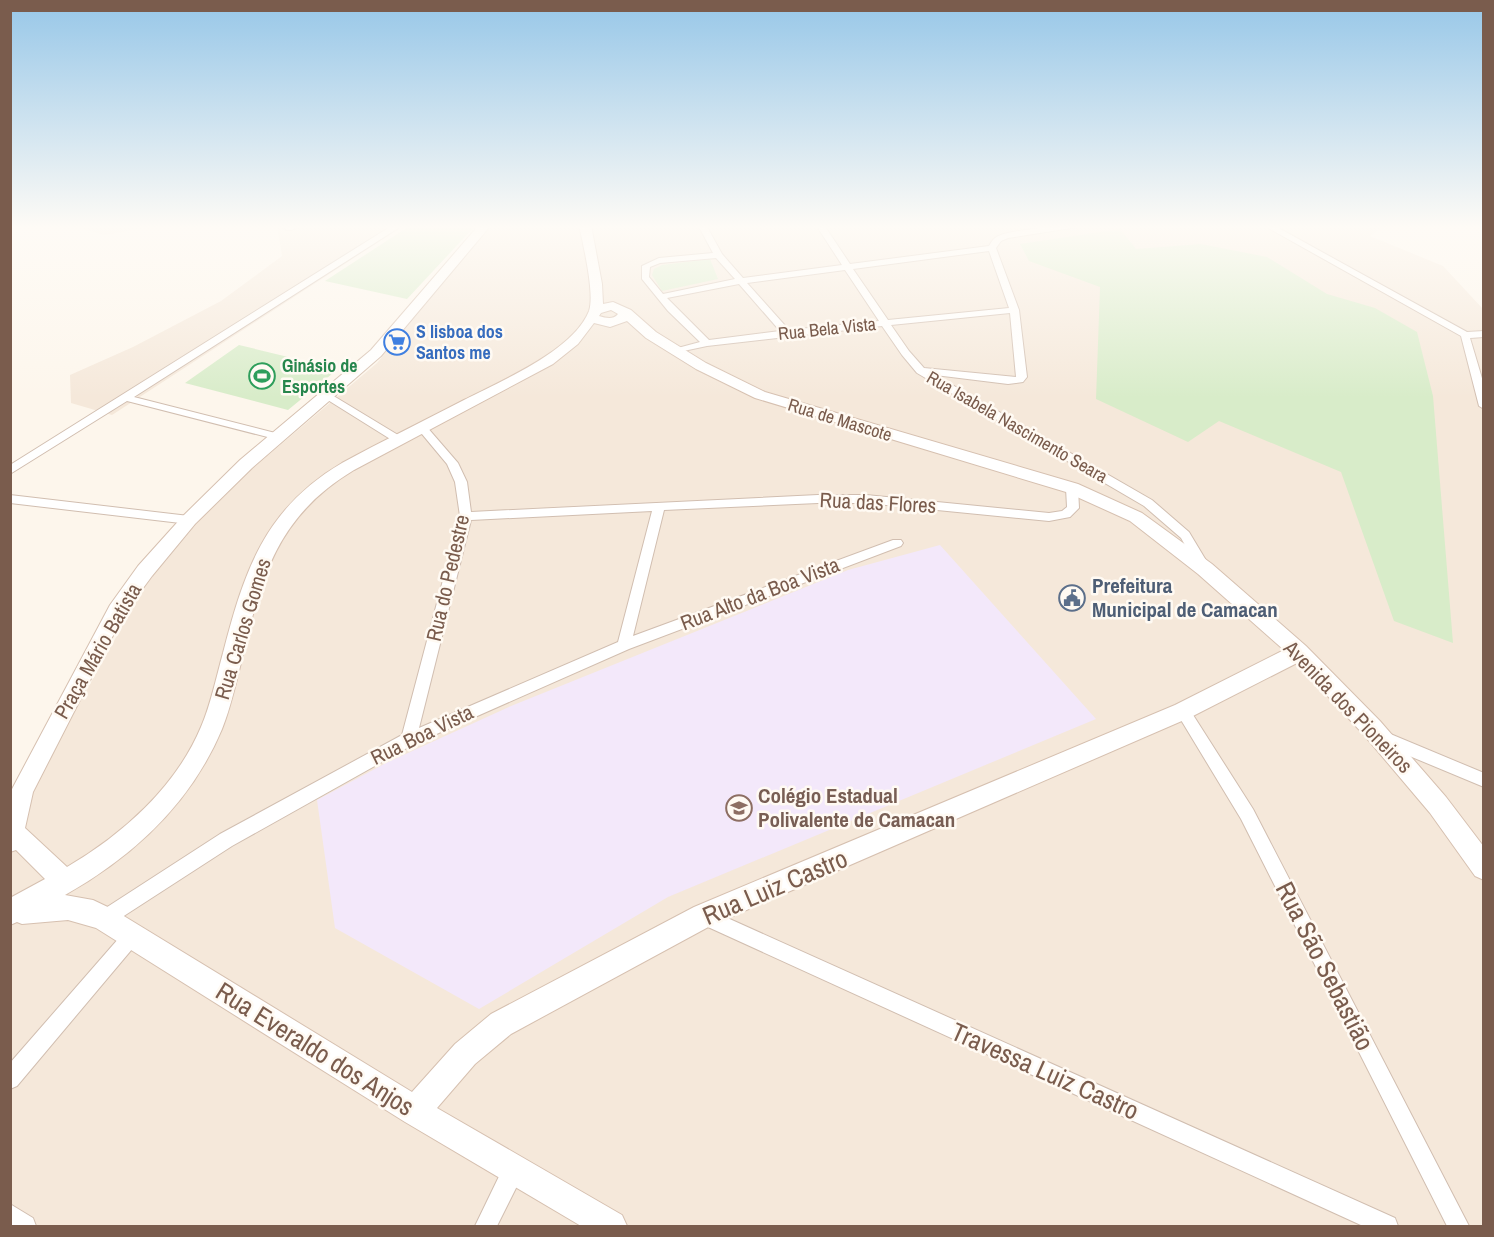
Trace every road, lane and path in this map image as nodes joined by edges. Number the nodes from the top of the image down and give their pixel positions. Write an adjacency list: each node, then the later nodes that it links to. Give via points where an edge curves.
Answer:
1 (308, 283): 22 (street)
2 (435, 283): 21 (main road, Praça Mário Batista, via 376,352)
3 (650, 283): 10 (street)
4 (731, 283): 10 (street)
5 (741, 283): 15 (street)
6 (857, 283): 14 (street, Rua Isabela Nascimento Seara)
7 (1004, 283): 12 (street)
8 (1371, 283): 17 (street)
9 (596, 284): 11 (main road, Rua de Mascote); 13 (main road)
10 (661, 297): 18 (street)
11 (622, 310): 13 (main road, via 622,319 610,323 598,322); 19 (main road, Rua de Mascote)
12 (1014, 310): 14 (street, Rua Bela Vista); 20 (street, via 1020,380)
13 (594, 313): 24 (main road, Rua Carlos Gomes, via 577,336 544,363)
14 (885, 324): 15 (street, Rua Bela Vista); 20 (street, Rua Isabela Nascimento Seara)
15 (787, 333): 18 (street, Rua Bela Vista)
16 (1484, 334): 17 (street)
17 (1465, 335): 23 (street)
18 (707, 343): 19 (street, Rua Bela Vista)
19 (677, 351): 28 (main road, Rua de Mascote, via 760,395)
20 (921, 371): 34 (street, Rua Isabela Nascimento Seara, via 1148,503 1185,535)
21 (327, 395): 25 (main road, Praça Mário Batista); 26 (street)
22 (126, 398): 25 (street); 27 (street)
23 (1484, 406)
24 (423, 428): 26 (main road, Rua Carlos Gomes); 31 (street, Rua do Pedestre, via 452,463 461,482)
25 (279, 437): 32 (main road, Praça Mário Batista)
26 (399, 440): 44 (main road, Rua Carlos Gomes, via 335,476 300,502 279,529 259,566 220,704 202,747 155,813 96,862)
27 (10, 470)
28 (1072, 488): 30 (street, Rua das Flores, via 1073,508 1049,518 866,500); 34 (main road, Avenida dos Pioneiros, via 1136,518)
29 (10, 499): 32 (street)
30 (659, 506): 31 (street); 35 (street)
31 (466, 516): 39 (street, Rua do Pedestre)
32 (189, 520): 41 (main road, Praça Mário Batista, via 117,610)
33 (897, 543): 35 (street, Rua Alto da Boa Vista)
34 (1205, 569): 36 (main road, Avenida dos Pioneiros)
35 (624, 645): 39 (street, Rua Boa Vista)
36 (1299, 652): 37 (main road, Rua Luiz Castro); 38 (main road, Avenida dos Pioneiros)
37 (1183, 711): 46 (main road, Rua Luiz Castro); 57 (street, Rua São Sebastião, via 1247,814)
38 (1380, 737): 40 (street); 43 (main road, Avenida dos Pioneiros, via 1438,805)
39 (409, 739): 47 (street, Rua Boa Vista, via 226,840)
40 (1484, 780)
41 (16, 793): 42 (main road, Praça Mário Batista)
42 (12, 838): 44 (main road, Praça Mário Batista, via 35,851)
43 (1484, 868)
44 (64, 881): 45 (main road, Rua Carlos Gomes)
45 (10, 913): 47 (main road, Rua Everaldo dos Anjos, via 62,906)
46 (703, 916): 50 (main road, Rua Luiz Castro, via 501,1024 449,1068); 56 (street, Travessa Luiz Castro)
47 (107, 917): 48 (main road, Rua Everaldo dos Anjos)
48 (132, 936): 49 (street); 50 (main road, Rua Everaldo dos Anjos)
49 (10, 1078)
50 (415, 1112): 51 (main road, Rua Everaldo dos Anjos)
51 (513, 1172): 54 (street); 55 (main road, Rua Everaldo dos Anjos)
52 (10, 1215): 53 (street)
53 (25, 1227)
54 (486, 1227)
55 (611, 1227)
56 (1387, 1227)
57 (1458, 1227)

